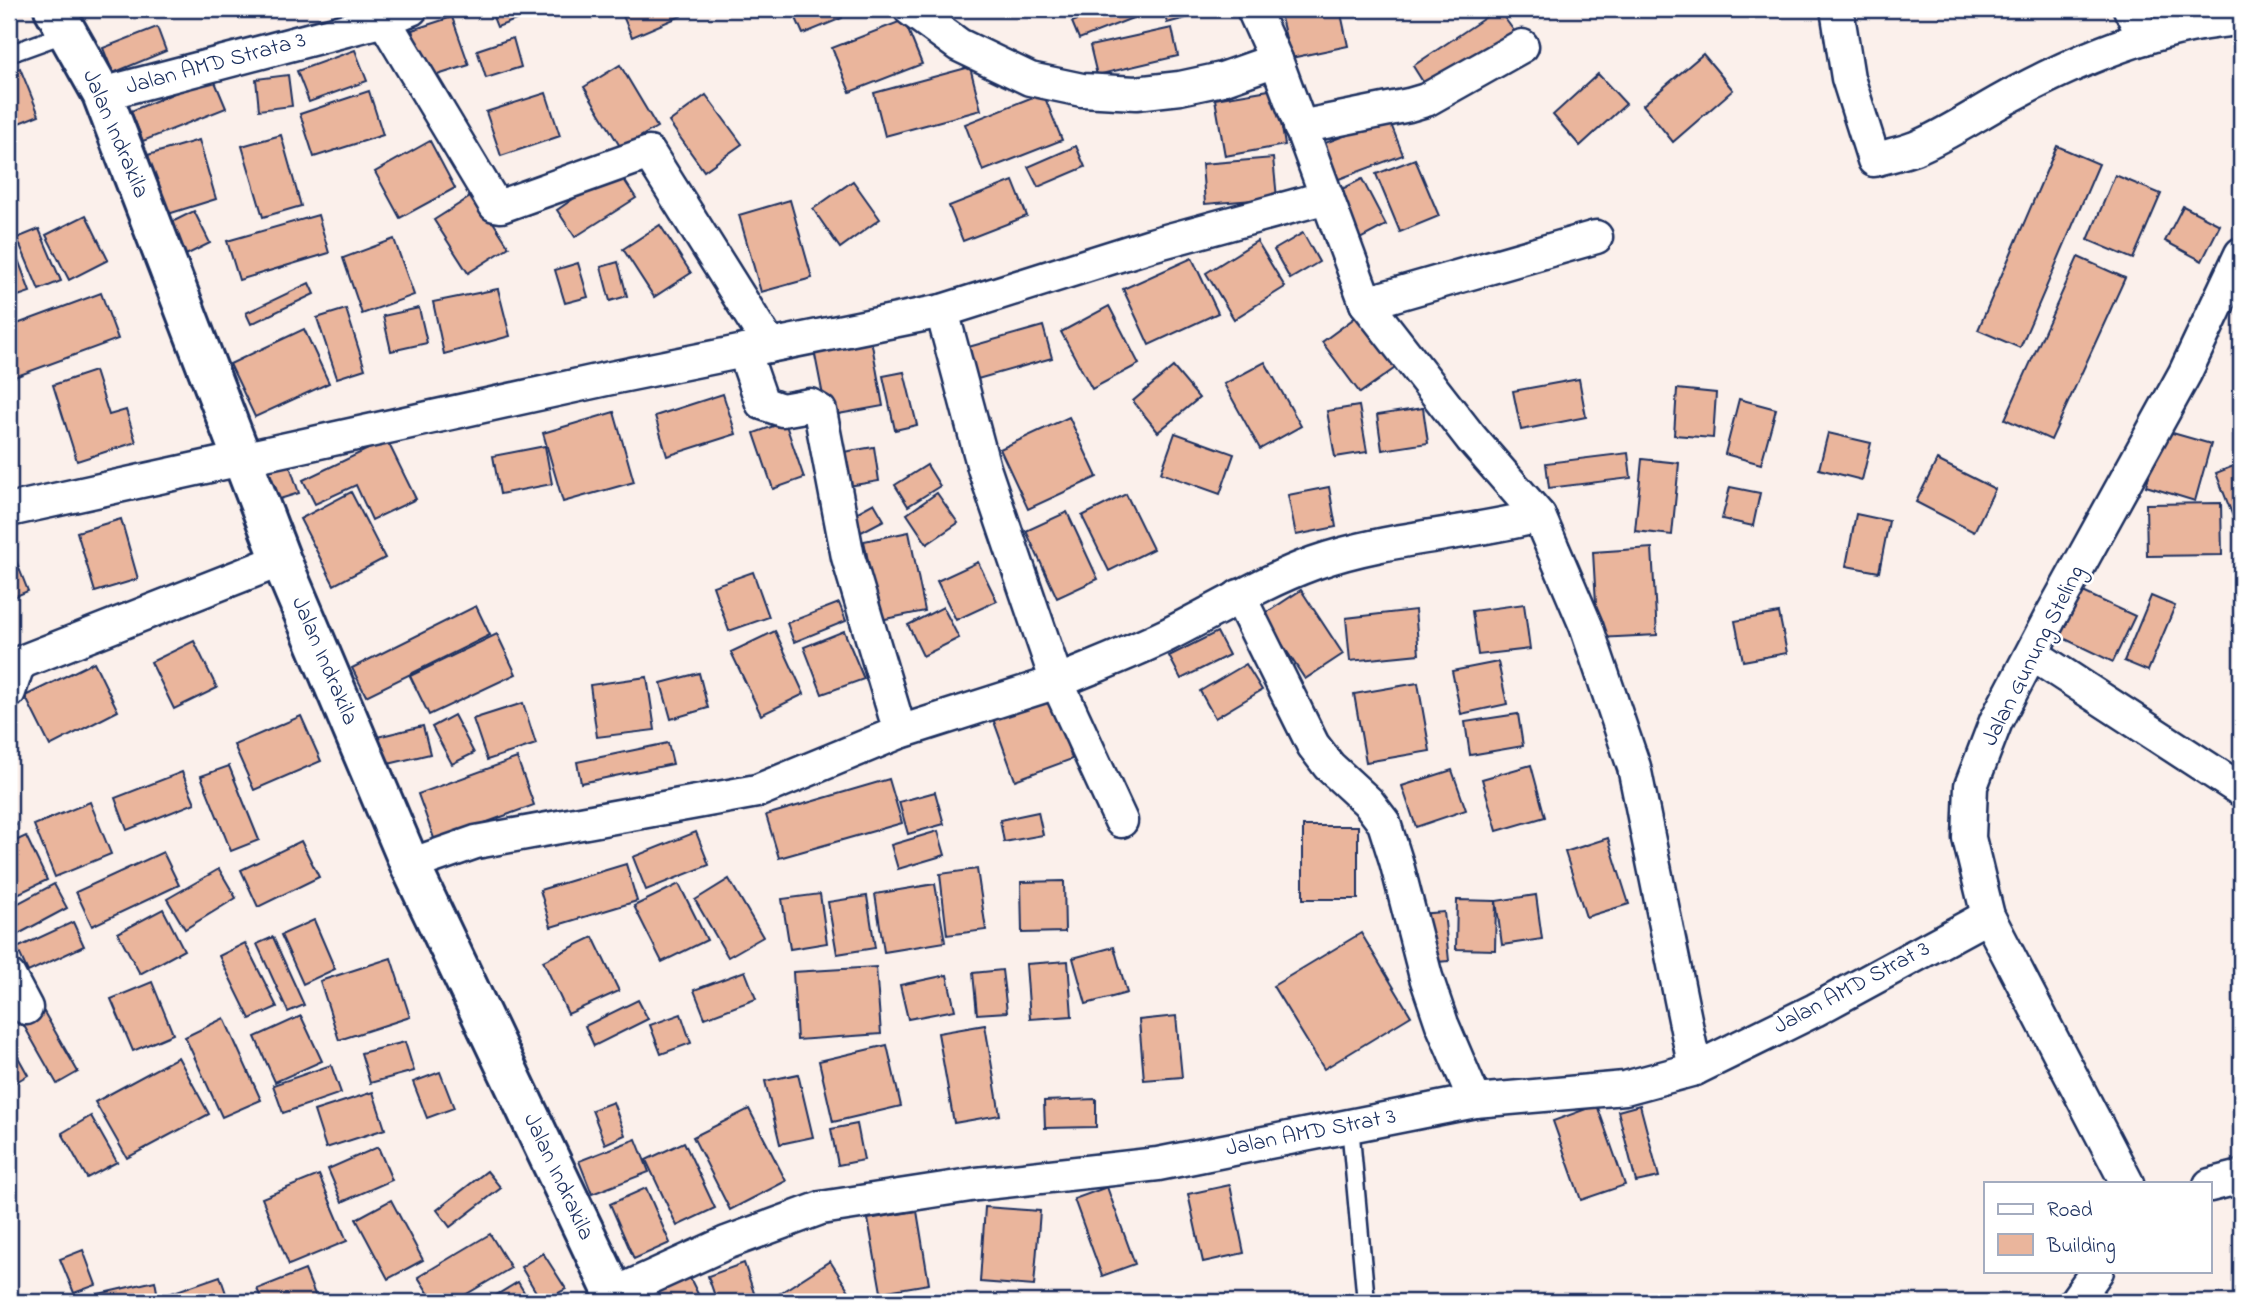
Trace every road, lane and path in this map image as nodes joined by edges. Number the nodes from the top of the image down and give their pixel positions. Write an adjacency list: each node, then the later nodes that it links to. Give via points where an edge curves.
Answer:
1 (910, 9): 11 (street, via 959,46 1030,79 1082,90 1136,93 1180,89)
2 (1252, 9): 11 (street)
3 (1837, 9): 8 (street, via 1848,78 1874,160 1915,148 2016,93)
4 (2130, 9): 8 (street)
5 (397, 15): 12 (street, Jalan AMD Strata 3); 19 (street, via 495,205 649,153)
6 (2241, 19): 8 (street)
7 (60, 21): 10 (lane); 12 (street, Jalan Indrakila)
8 (2144, 38)
9 (1522, 46): 13 (street, via 1426,100)
10 (9, 54)
11 (1276, 60): 13 (street)
12 (102, 94): 20 (street, Jalan Indrakila)
13 (1300, 127): 14 (street)
14 (1327, 197): 17 (street); 18 (street, via 1151,245)
15 (1596, 237): 17 (street)
16 (2241, 254): 25 (street, Jalan Gunung Steling, via 2185,373)
17 (1366, 303): 22 (street, via 1471,438)
18 (942, 311): 19 (street); 26 (street, via 984,468)
19 (757, 348): 20 (street); 28 (street, via 762,403 782,410 810,405 820,411 848,557)
20 (242, 460): 21 (street); 23 (street, Jalan Indrakila)
21 (9, 510)
22 (1539, 516): 24 (street, via 1381,544 1315,563); 35 (street, via 1586,625 1634,767)
23 (281, 560): 27 (street, via 24,661 17,667); 31 (street, Jalan Indrakila)
24 (1239, 596): 26 (street, via 1165,636); 36 (street, via 1313,745 1384,822 1426,977)
25 (2032, 654): 29 (street); 32 (street, Jalan Gunung Steling, via 1996,721 1971,786 1969,838)
26 (1057, 682): 28 (street); 30 (street)
27 (9, 692)
28 (900, 732): 31 (street, via 757,791 476,842)
29 (2241, 790)
30 (1121, 821)
31 (410, 865): 42 (street, Jalan Indrakila)
32 (1988, 916): 35 (street, Jalan AMD Strat 3); 39 (street, Jalan Gunung Steling)
33 (9, 976): 34 (street)
34 (26, 1008)
35 (1695, 1069): 36 (street, Jalan AMD Strat 3, via 1625,1088)
36 (1475, 1101): 37 (street, Jalan AMD Strat 3)
37 (1350, 1125): 42 (street, Jalan AMD Strat 3, via 1158,1164 977,1184 821,1208 726,1244); 43 (lane)
38 (2241, 1177): 40 (street)
39 (2126, 1182)
40 (2212, 1184)
41 (2096, 1272): 44 (street)
42 (617, 1298)
43 (1366, 1302)
44 (2075, 1302)

